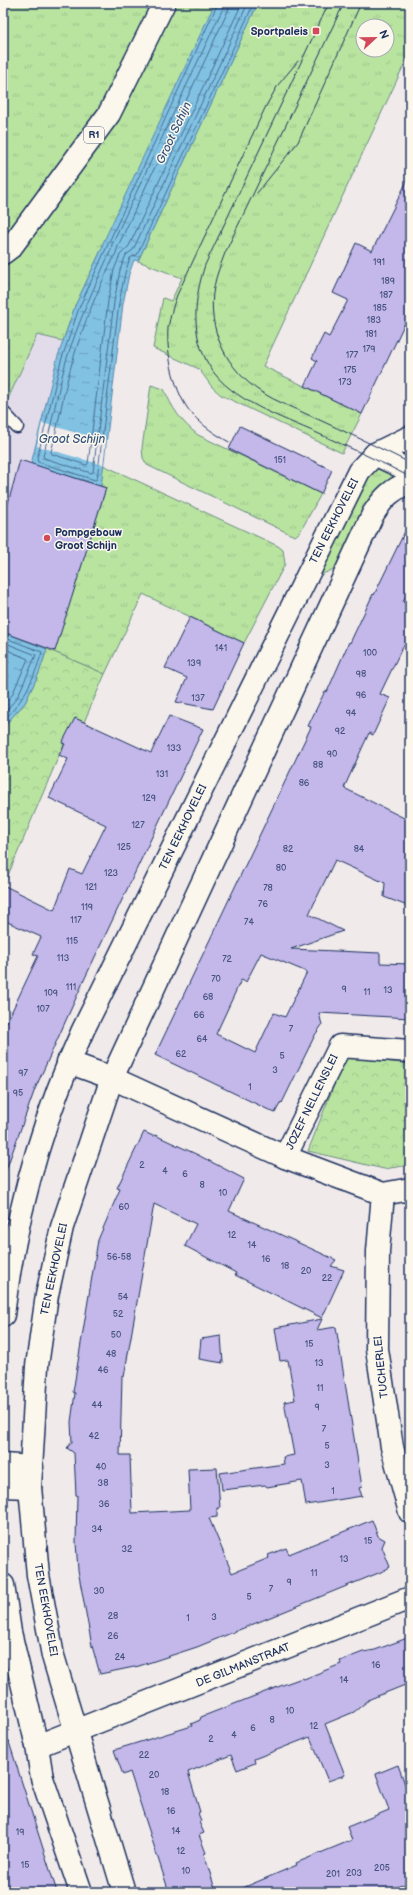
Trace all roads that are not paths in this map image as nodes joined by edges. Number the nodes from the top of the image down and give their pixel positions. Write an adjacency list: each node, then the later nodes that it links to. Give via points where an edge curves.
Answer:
1 (164, 3): 2 (main road, R1, via 109,114 11,247)
2 (3, 253)
3 (3, 412): 4 (lane)
4 (17, 427)
5 (410, 437): 6 (main road, TEN EEKHOVELEI)
6 (375, 454): 7 (main road); 9 (main road, TEN EEKHOVELEI, via 360,471)
7 (410, 471)
8 (410, 482): 10 (main road, TEN EEKHOVELEI, via 383,498)
9 (299, 592): 10 (main road); 12 (main road, TEN EEKHOVELEI)
10 (331, 606): 13 (main road, TEN EEKHOVELEI)
11 (410, 1051): 14 (main road, JOZEF NELLENSLEI, via 340,1046)
12 (68, 1062): 13 (main road); 17 (main road, TEN EEKHOVELEI, via 40,1138 8,1273)
13 (112, 1078): 14 (main road, JOZEF NELLENSLEI); 19 (main road, TEN EEKHOVELEI, via 62,1227 47,1295 37,1373)
14 (285, 1157): 16 (main road, JOZEF NELLENSLEI)
15 (410, 1189): 16 (main road)
16 (383, 1194): 21 (main road, TUCHERLEI, via 378,1251 377,1349 392,1447)
17 (3, 1315)
18 (3, 1465): 19 (main road)
19 (31, 1477): 20 (main road); 24 (main road, TEN EEKHOVELEI, via 38,1575 54,1656)
20 (3, 1486)
21 (410, 1512)
22 (3, 1585): 25 (main road, via 10,1632)
23 (410, 1598): 24 (main road, DE GILMANSTRAAT)
24 (75, 1731): 25 (main road); 27 (main road, TEN EEKHOVELEI)
25 (38, 1746): 26 (main road, via 42,1778)
26 (81, 1892)
27 (124, 1892)

